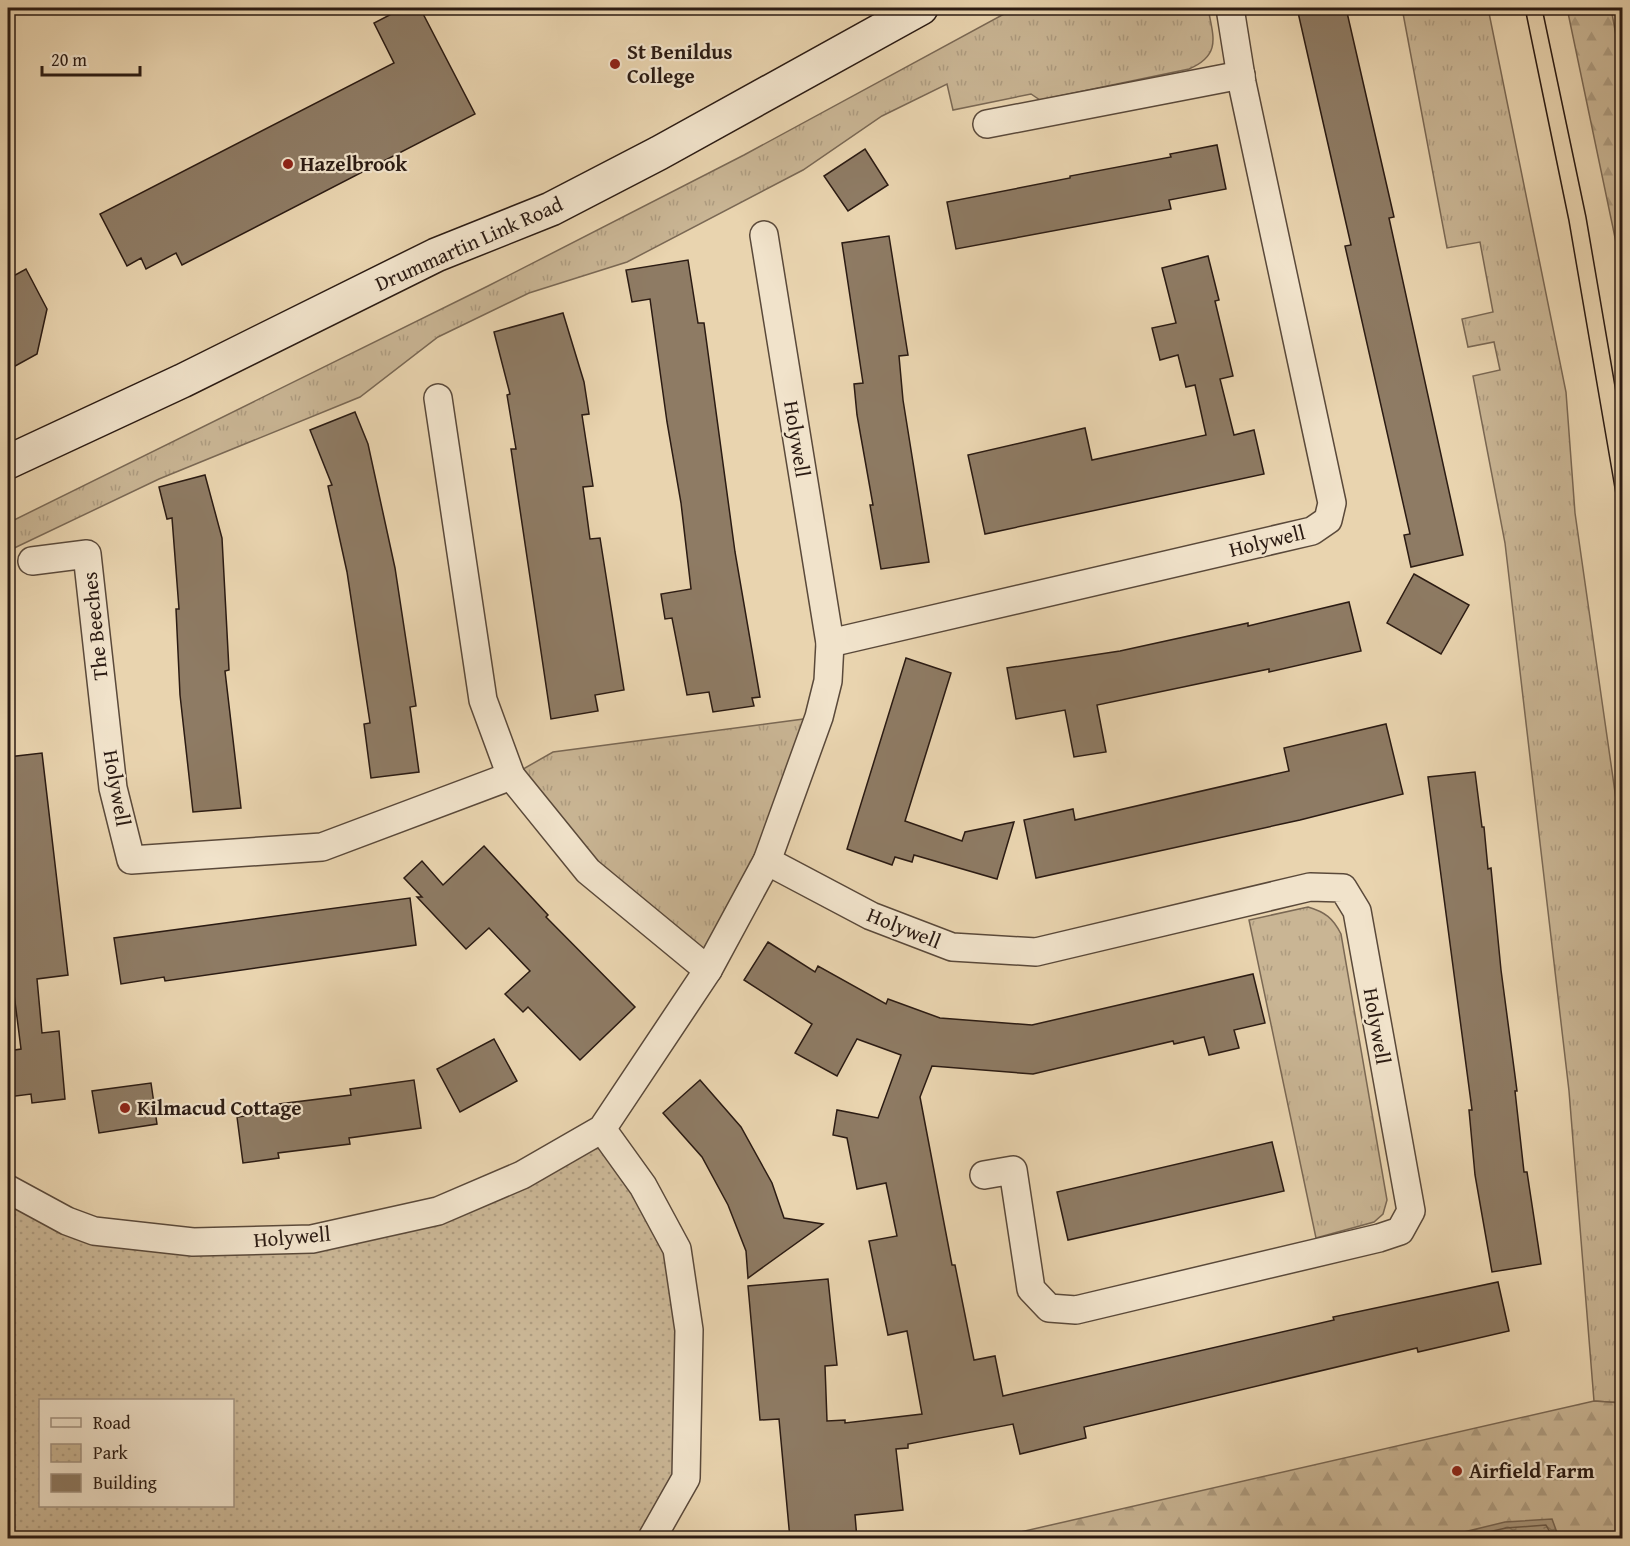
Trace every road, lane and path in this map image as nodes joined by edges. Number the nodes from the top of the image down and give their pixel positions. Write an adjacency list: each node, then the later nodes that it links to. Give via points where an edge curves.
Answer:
1 (921, 8): 7 (main road, Drummartin Link Road, via 551,209 436,255)
2 (1230, 8): 3 (street, Holywell)
3 (1241, 75): 4 (street); 9 (street, Holywell, via 1332,503 1328,520 1312,531)
4 (987, 124)
5 (764, 234): 9 (street, Holywell)
6 (438, 398): 11 (street, via 483,700)
7 (8, 462)
8 (32, 561): 10 (street, The Beeches, via 87,554)
9 (830, 643): 12 (street, Holywell, via 828,681 819,717)
10 (105, 718): 11 (street, Holywell, via 113,788 131,860 322,847)
11 (511, 776): 13 (street, via 588,871)
12 (767, 861): 13 (street, Holywell); 15 (street, Holywell, via 871,916 952,947 1036,952 1310,887 1343,888 1357,911 1410,1211 1400,1231 1076,1310 1049,1308 1031,1289 1013,1170)
13 (708, 970): 14 (street, Holywell)
14 (602, 1129): 16 (street, Holywell, via 522,1175 438,1211 312,1239 193,1242 94,1231 67,1221); 17 (street, via 643,1186 677,1249 689,1330 686,1478)
15 (984, 1175)
16 (8, 1188)
17 (652, 1539)

